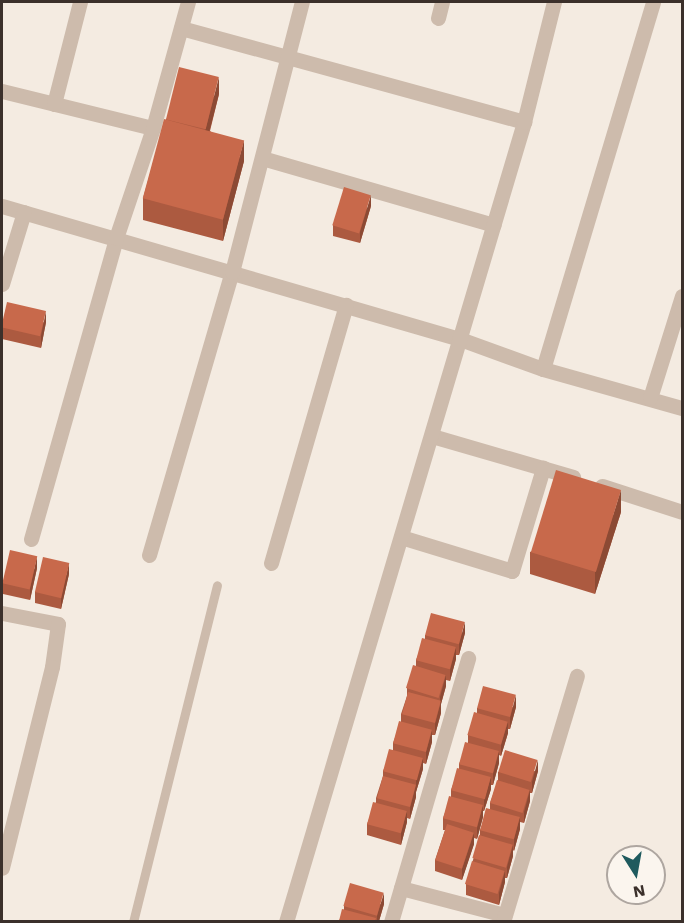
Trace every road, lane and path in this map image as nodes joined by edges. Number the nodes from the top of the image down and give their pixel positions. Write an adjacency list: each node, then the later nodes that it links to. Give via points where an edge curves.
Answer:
1 (80, 2): 11 (street)
2 (188, 2): 8 (street)
3 (302, 2): 9 (street)
4 (442, 2): 7 (street)
5 (554, 2): 12 (street)
6 (653, 2): 24 (street)
7 (438, 18)
8 (181, 28): 9 (street); 13 (street)
9 (288, 56): 12 (street); 14 (street)
10 (2, 91): 11 (street)
11 (54, 104): 13 (street)
12 (524, 122): 17 (street)
13 (153, 128): 18 (street)
14 (262, 158): 17 (street); 19 (street)
15 (2, 206): 16 (street)
16 (24, 212): 18 (street); 20 (street)
17 (494, 225): 23 (street)
18 (117, 238): 19 (street); 31 (street)
19 (232, 272): 22 (street); 32 (street)
20 (2, 284)
21 (682, 296): 25 (street)
22 (346, 305): 23 (street); 33 (street)
23 (460, 339): 24 (street); 27 (street)
24 (543, 369): 25 (street)
25 (650, 398): 26 (street)
26 (682, 408)
27 (432, 436): 28 (street); 30 (street)
28 (543, 468): 29 (street); 30 (street, via 512,571)
29 (682, 512)
30 (401, 537): 42 (street)
31 (31, 540)
32 (149, 555)
33 (271, 563)
34 (217, 585): 41 (lane)
35 (2, 614): 38 (street, via 58,624 52,668)
36 (468, 658): 39 (street)
37 (577, 676): 40 (street)
38 (2, 868)
39 (401, 888): 40 (street); 43 (street)
40 (504, 918)
41 (133, 921)
42 (286, 921)
43 (391, 921)

